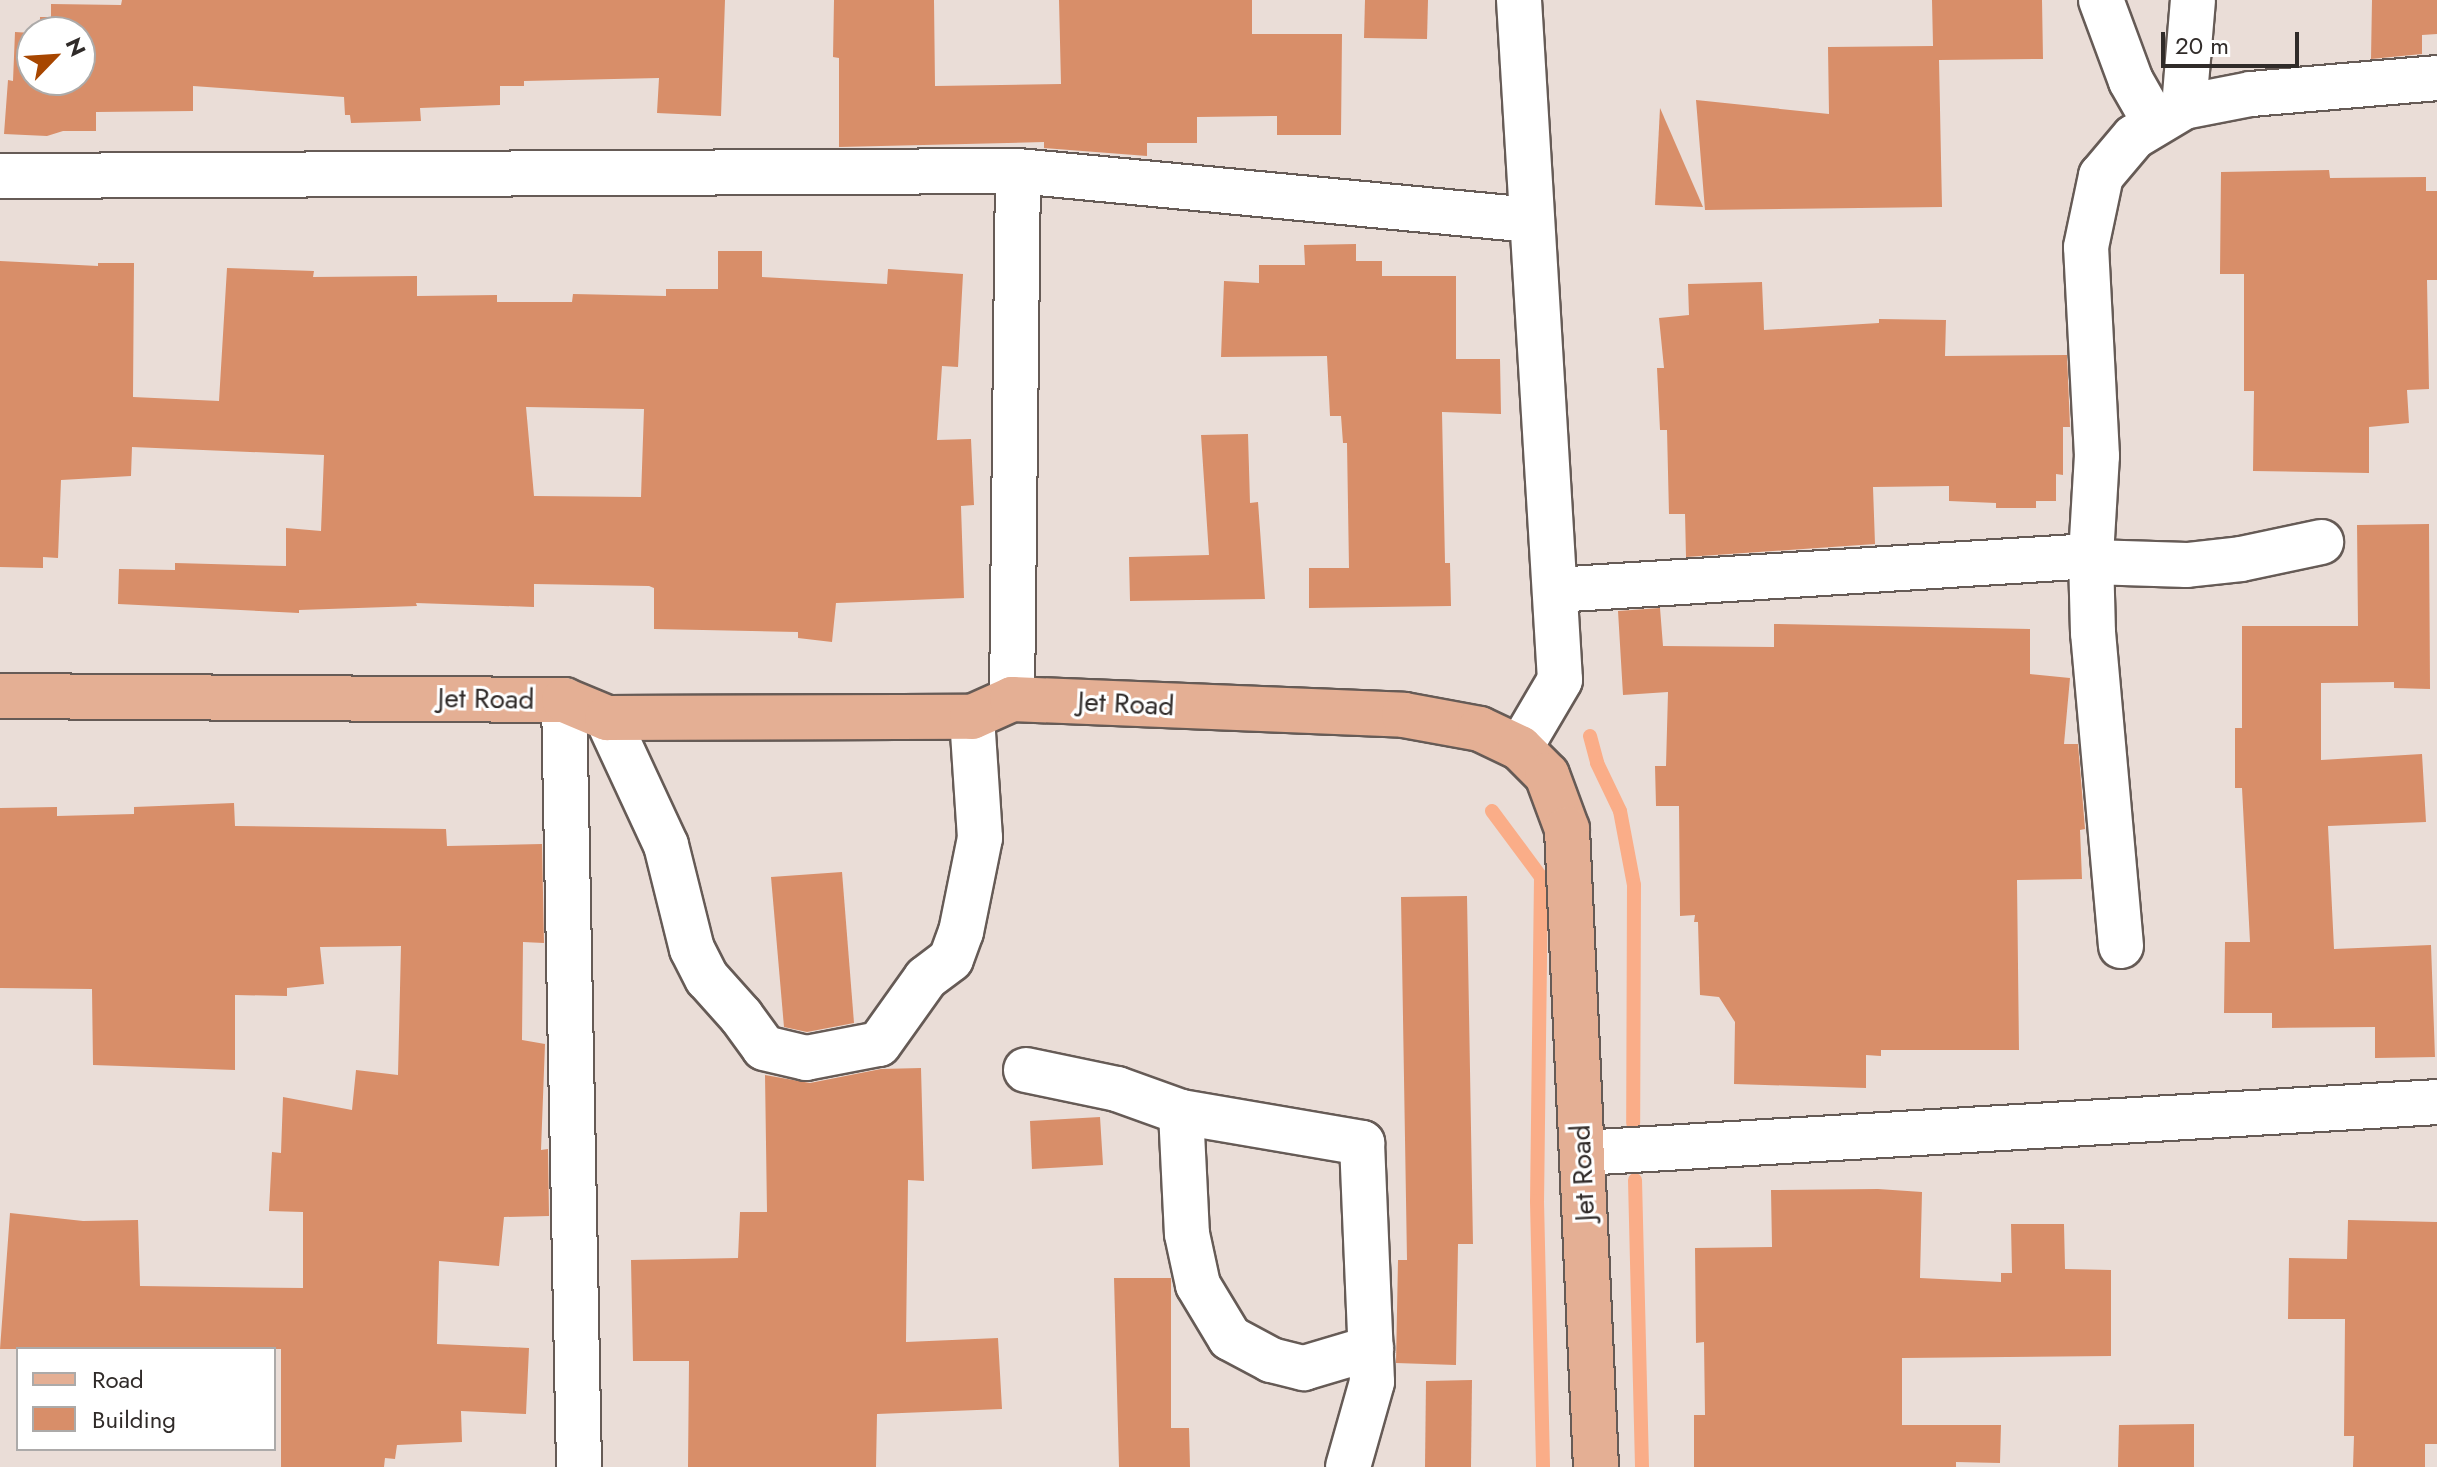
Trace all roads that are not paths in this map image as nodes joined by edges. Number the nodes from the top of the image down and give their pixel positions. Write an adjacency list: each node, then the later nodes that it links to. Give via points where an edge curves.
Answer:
1 (1519, 0): 10 (street)
2 (2101, 0): 5 (street)
3 (2133, 0): 5 (street)
4 (2193, 0): 7 (street)
5 (2118, 48): 7 (street, via 2131,81)
6 (2437, 78): 7 (street, via 2251,94)
7 (2170, 115): 12 (street, via 2134,137 2101,176 2086,247 2097,456)
8 (1018, 171): 9 (street); 10 (street); 15 (street)
9 (0, 176)
10 (1531, 220): 13 (street)
11 (2321, 542): 12 (street, via 2187,565)
12 (2091, 559): 13 (street); 20 (street)
13 (1555, 590): 19 (street, via 1560,680)
14 (0, 696): 16 (main road, Jet Road)
15 (1012, 699): 17 (main road, Jet Road); 19 (main road, Jet Road, via 1404,715 1480,729)
16 (564, 700): 18 (main road, Jet Road); 26 (street)
17 (972, 717): 18 (main road, Jet Road); 18 (street, via 980,838 951,959 926,978 879,1044 806,1058 764,1048 707,978 692,949 666,845)
18 (607, 718)
19 (1520, 748): 24 (main road, Jet Road, via 1547,775 1567,829)
20 (2121, 946)
21 (1026, 1070): 23 (street, via 1117,1089)
22 (2437, 1102): 24 (street)
23 (1181, 1112): 25 (street, via 1187,1234 1198,1285 1230,1338 1271,1360 1304,1368); 25 (street, via 1362,1143)
24 (1582, 1153): 28 (main road, Jet Road)
25 (1371, 1348): 27 (street, via 1372,1382)
26 (579, 1467)
27 (1348, 1467)
28 (1596, 1467)

